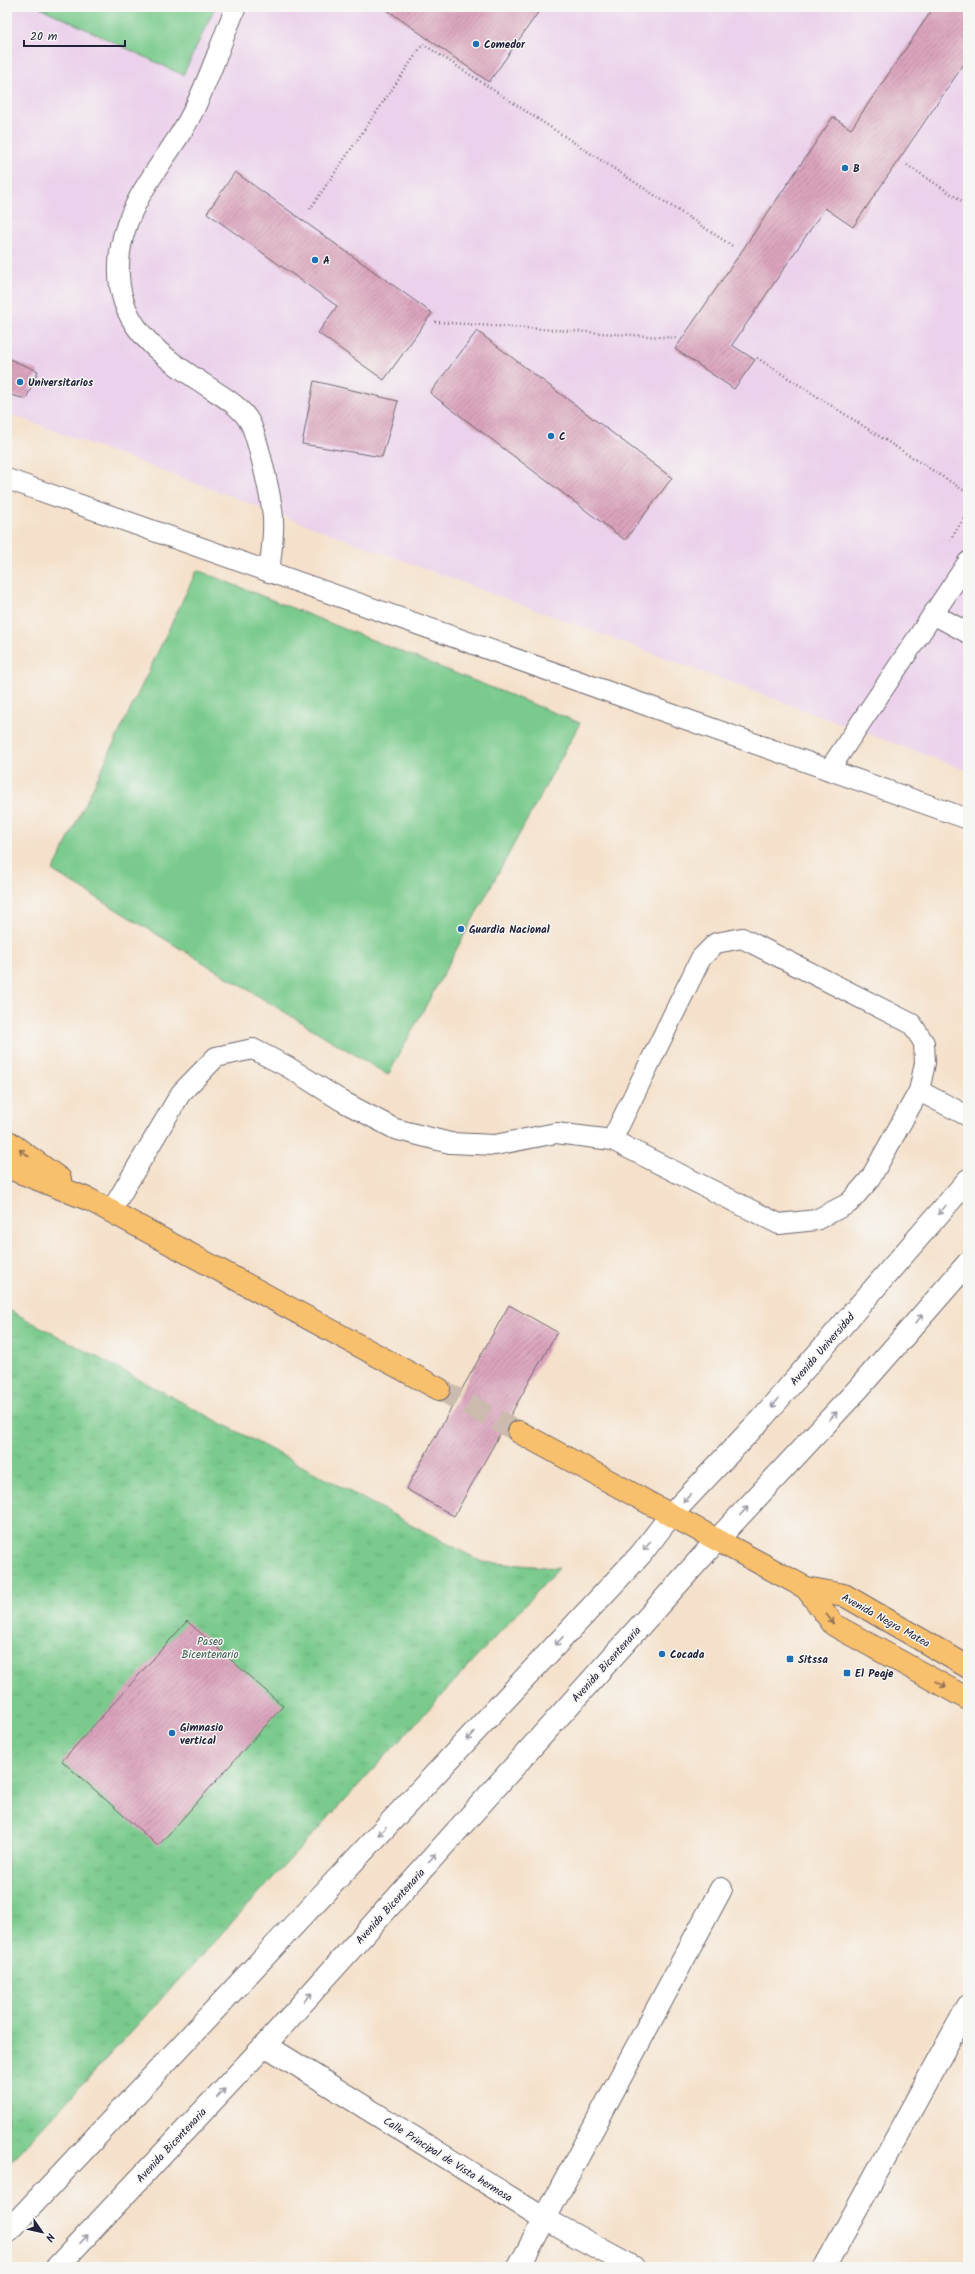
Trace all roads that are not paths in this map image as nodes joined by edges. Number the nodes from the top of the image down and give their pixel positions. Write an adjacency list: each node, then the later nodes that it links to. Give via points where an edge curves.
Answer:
1 (236, 7): 4 (lane, via 189,118 138,198 121,246 119,267 127,309 146,341 174,365 234,404 254,430 273,516)
2 (7, 479): 4 (lane)
3 (968, 562): 5 (lane)
4 (269, 572): 7 (lane)
5 (933, 614): 6 (lane); 7 (lane)
6 (968, 633)
7 (829, 770): 8 (lane)
8 (968, 819)
9 (919, 1091): 10 (lane); 11 (lane, via 870,1180 849,1203 816,1220 779,1224); 11 (lane, via 925,1063 924,1043 912,1024 742,938 716,944 701,958)
10 (968, 1116)
11 (612, 1140): 16 (lane, via 556,1133 494,1145 450,1143 409,1133 395,1129 342,1101 288,1066 253,1049 216,1057 181,1093)
12 (7, 1141): 15 (main road, one-way to 12)
13 (7, 1167): 15 (main road)
14 (968, 1180): 20 (street, Avenida Universidad, one-way to 20, via 763,1417)
15 (90, 1200): 16 (main road)
16 (111, 1211): 18 (main road)
17 (968, 1263): 21 (street, one-way to 17, via 858,1389)
18 (440, 1389)
19 (519, 1432): 20 (main road)
20 (671, 1515): 21 (main road); 29 (street, one-way to 29, via 641,1554)
21 (717, 1540): 22 (main road); 27 (street, Avenida Bicentenaria, one-way to 21)
22 (806, 1588): 23 (main road, Avenida Negra Matea, via 844,1595); 24 (main road, one-way to 24, via 834,1625)
23 (968, 1667)
24 (968, 1699)
25 (721, 1889): 28 (street)
26 (968, 2006): 33 (street)
27 (265, 2045): 28 (street, Calle Principal de Vista hermosa); 30 (street, Avenida Bicentenaria, one-way to 27)
28 (543, 2218): 31 (street); 32 (street, Calle Principal de Vista hermosa)
29 (7, 2232)
30 (57, 2267)
31 (518, 2267)
32 (633, 2267)
33 (825, 2267)

